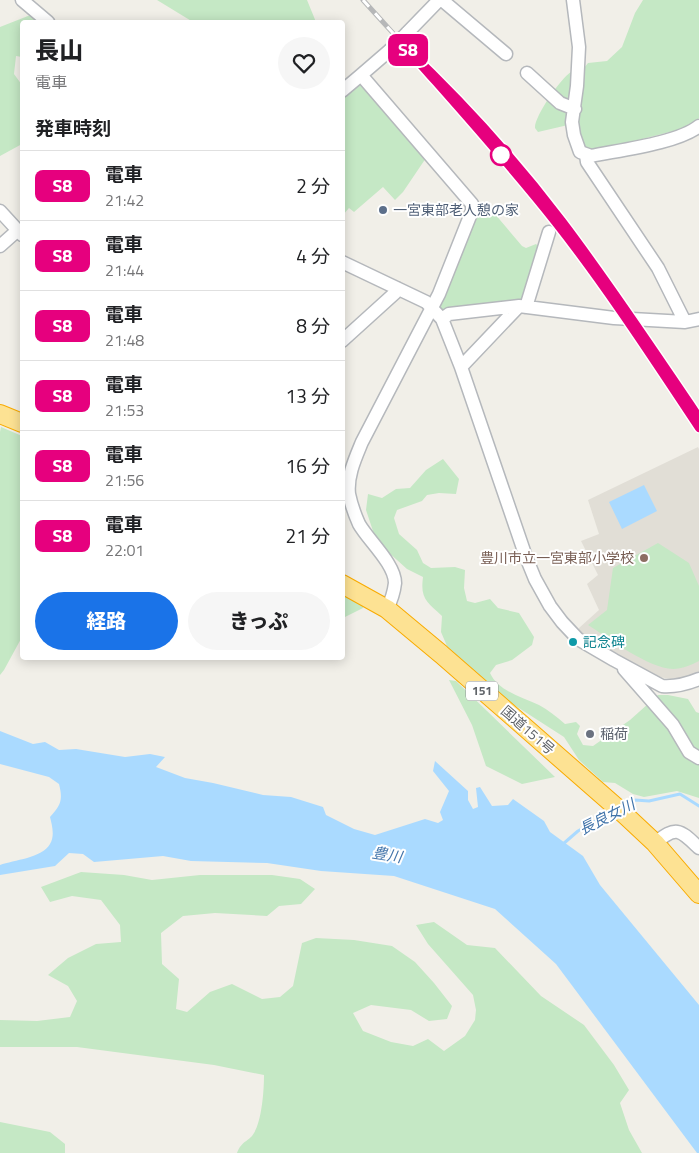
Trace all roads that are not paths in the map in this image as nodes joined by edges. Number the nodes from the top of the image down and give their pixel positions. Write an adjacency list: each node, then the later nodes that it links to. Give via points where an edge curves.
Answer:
1 (22, 0): 4 (street)
2 (441, 0): 5 (street); 7 (street, bridge)
3 (573, 0): 9 (street, via 579,47)
4 (46, 20)
5 (506, 54)
6 (527, 73): 9 (street, via 560,103)
7 (361, 75): 8 (street); 19 (street, via 472,204 472,211)
8 (345, 88)
9 (575, 109): 11 (street, via 574,135 580,152)
10 (699, 126): 11 (street, via 672,139)
11 (586, 155): 22 (street, via 587,162 658,268)
12 (0, 211): 14 (street)
13 (549, 232): 18 (street)
14 (20, 233): 15 (street)
15 (0, 246)
16 (345, 263): 17 (street)
17 (397, 288): 19 (street); 23 (street)
18 (522, 307): 20 (street, via 449,314); 22 (street, via 614,318); 24 (street)
19 (432, 308): 20 (street); 28 (street, via 362,442 349,481 349,495 360,524 393,574 395,582)
20 (442, 319): 24 (street)
21 (699, 319): 22 (street)
22 (685, 322)
23 (345, 338)
24 (461, 367): 29 (street, via 535,579 569,630)
25 (2, 415): 26 (highway)
26 (20, 421)
27 (345, 586): 28 (highway, 国道151号 / 151)
28 (387, 609): 32 (highway, 国道151号 / 151)
29 (622, 665): 30 (street, via 662,686 688,684); 31 (street, via 673,725 689,752)
30 (699, 679)
31 (699, 758)
32 (655, 844): 33 (street, via 674,831 683,833); 34 (highway, 国道151号 / 151)
33 (699, 848)
34 (699, 894)

